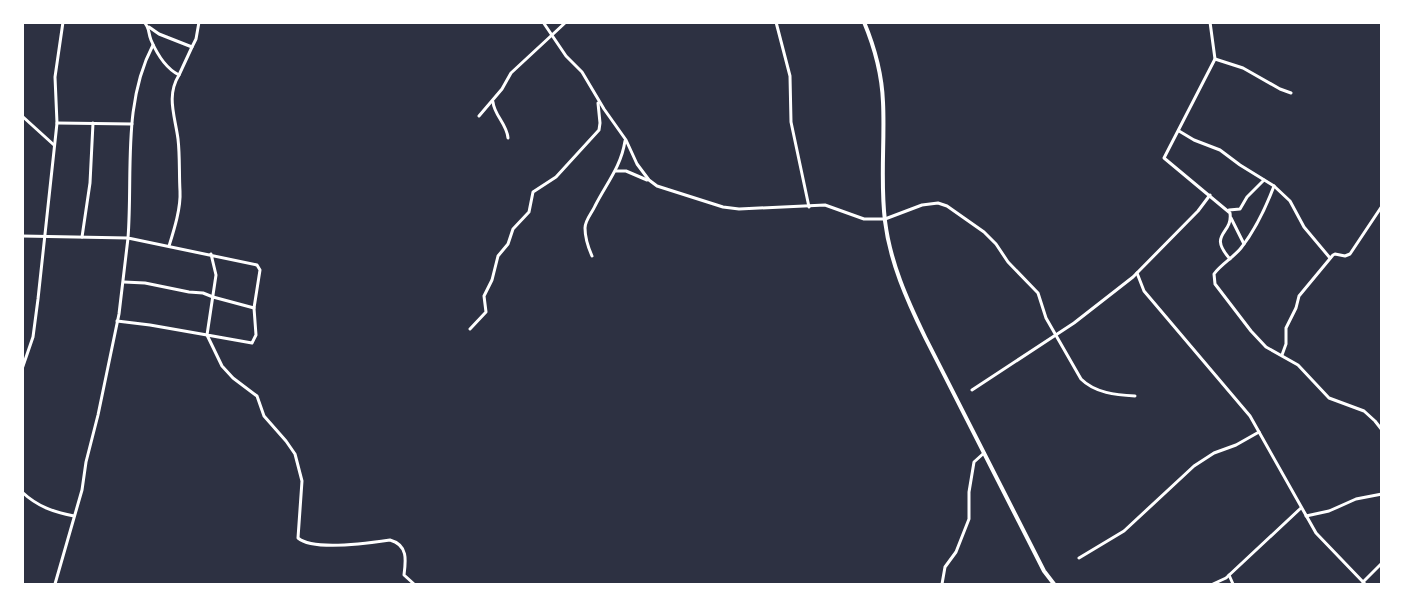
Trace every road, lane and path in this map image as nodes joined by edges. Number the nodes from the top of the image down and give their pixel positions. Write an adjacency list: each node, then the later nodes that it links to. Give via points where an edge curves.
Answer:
1 (63, 22): 20 (street, via 55,77)
2 (144, 22): 9 (street)
3 (199, 22): 12 (street)
4 (543, 22): 10 (street)
5 (566, 22): 10 (street)
6 (776, 22): 33 (street, via 790,76 791,122)
7 (864, 22): 36 (main road, via 884,101)
8 (1210, 22): 13 (street)
9 (149, 27): 11 (street); 12 (street)
10 (551, 35): 16 (street, via 582,72); 17 (street, via 509,75)
11 (153, 45): 14 (street, via 163,62); 22 (street, via 142,69)
12 (192, 47): 14 (street)
13 (1215, 59): 15 (street, via 1243,68); 23 (street)
14 (179, 75): 42 (street, via 172,111 178,140 180,191)
15 (1292, 93)
16 (598, 99): 25 (street); 52 (street, via 599,130 561,172 533,192 530,212 513,229 510,242 498,256 484,298 486,312)
17 (493, 100): 19 (street); 24 (street)
18 (22, 116): 26 (street)
19 (479, 116)
20 (57, 123): 21 (street); 26 (street)
21 (93, 123): 22 (street); 39 (street)
22 (132, 124): 40 (street)
23 (1179, 131): 29 (street, via 1220,150); 31 (street, via 1164,160)
24 (508, 138)
25 (626, 140): 27 (street); 28 (street)
26 (55, 146): 38 (street)
27 (615, 171): 28 (street); 44 (street, via 585,225)
28 (649, 180): 33 (street, via 723,207)
29 (1264, 180): 30 (street); 34 (street, via 1240,209)
30 (1274, 186): 41 (street); 45 (street, via 1290,201 1304,227)
31 (1210, 195): 34 (street); 47 (street)
32 (1382, 206): 45 (street, via 1350,254)
33 (809, 207): 36 (street, via 825,205 864,219)
34 (1229, 210): 35 (street)
35 (1231, 218): 41 (street); 46 (street, via 1220,241)
36 (885, 219): 53 (street, via 911,208 938,203 962,216 996,244 1038,293); 62 (main road, via 892,259 910,307)
37 (22, 236): 38 (street)
38 (44, 237): 39 (street); 56 (street, via 33,337)
39 (82, 237): 40 (street)
40 (128, 238): 42 (street); 48 (street)
41 (1244, 244): 46 (street)
42 (169, 246): 43 (street)
43 (211, 254): 49 (street, via 216,275); 50 (street, via 259,267)
44 (591, 256)
45 (1330, 258): 55 (street, via 1299,296 1286,328)
46 (1230, 259): 55 (street, via 1216,272 1215,284 1257,339)
47 (1137, 273): 53 (street); 61 (street, via 1144,291 1250,416)
48 (124, 282): 49 (street); 51 (street)
49 (213, 297): 50 (street); 54 (street)
50 (254, 308): 54 (street, via 256,330 252,343)
51 (117, 321): 54 (street); 66 (street)
52 (470, 329)
53 (1056, 334): 58 (street); 59 (street, via 1085,383 1105,392)
54 (207, 335): 73 (street, via 222,366 257,396 264,416 295,454 302,482 300,540 345,545 390,540 402,547 406,558 404,574)
55 (1282, 355): 60 (street, via 1298,365 1329,398 1364,411)
56 (24, 360): 57 (street)
57 (22, 369)
58 (972, 390)
59 (1135, 396)
60 (1382, 430)
61 (1258, 432): 65 (street); 68 (street, via 1194,466 1124,531)
62 (984, 453): 74 (street, via 974,462 969,519 956,552 945,567); 75 (main road)
63 (22, 492): 66 (street, via 50,511)
64 (1382, 494): 67 (street)
65 (1301, 508): 67 (street); 70 (street)
66 (75, 516): 72 (street)
67 (1306, 516): 71 (street, via 1320,539)
68 (1079, 558)
69 (1382, 563): 71 (street)
70 (1229, 575): 76 (street); 77 (street)
71 (1364, 583)
72 (56, 585)
73 (414, 585)
74 (942, 585)
75 (1054, 585)
76 (1213, 585)
77 (1233, 585)

